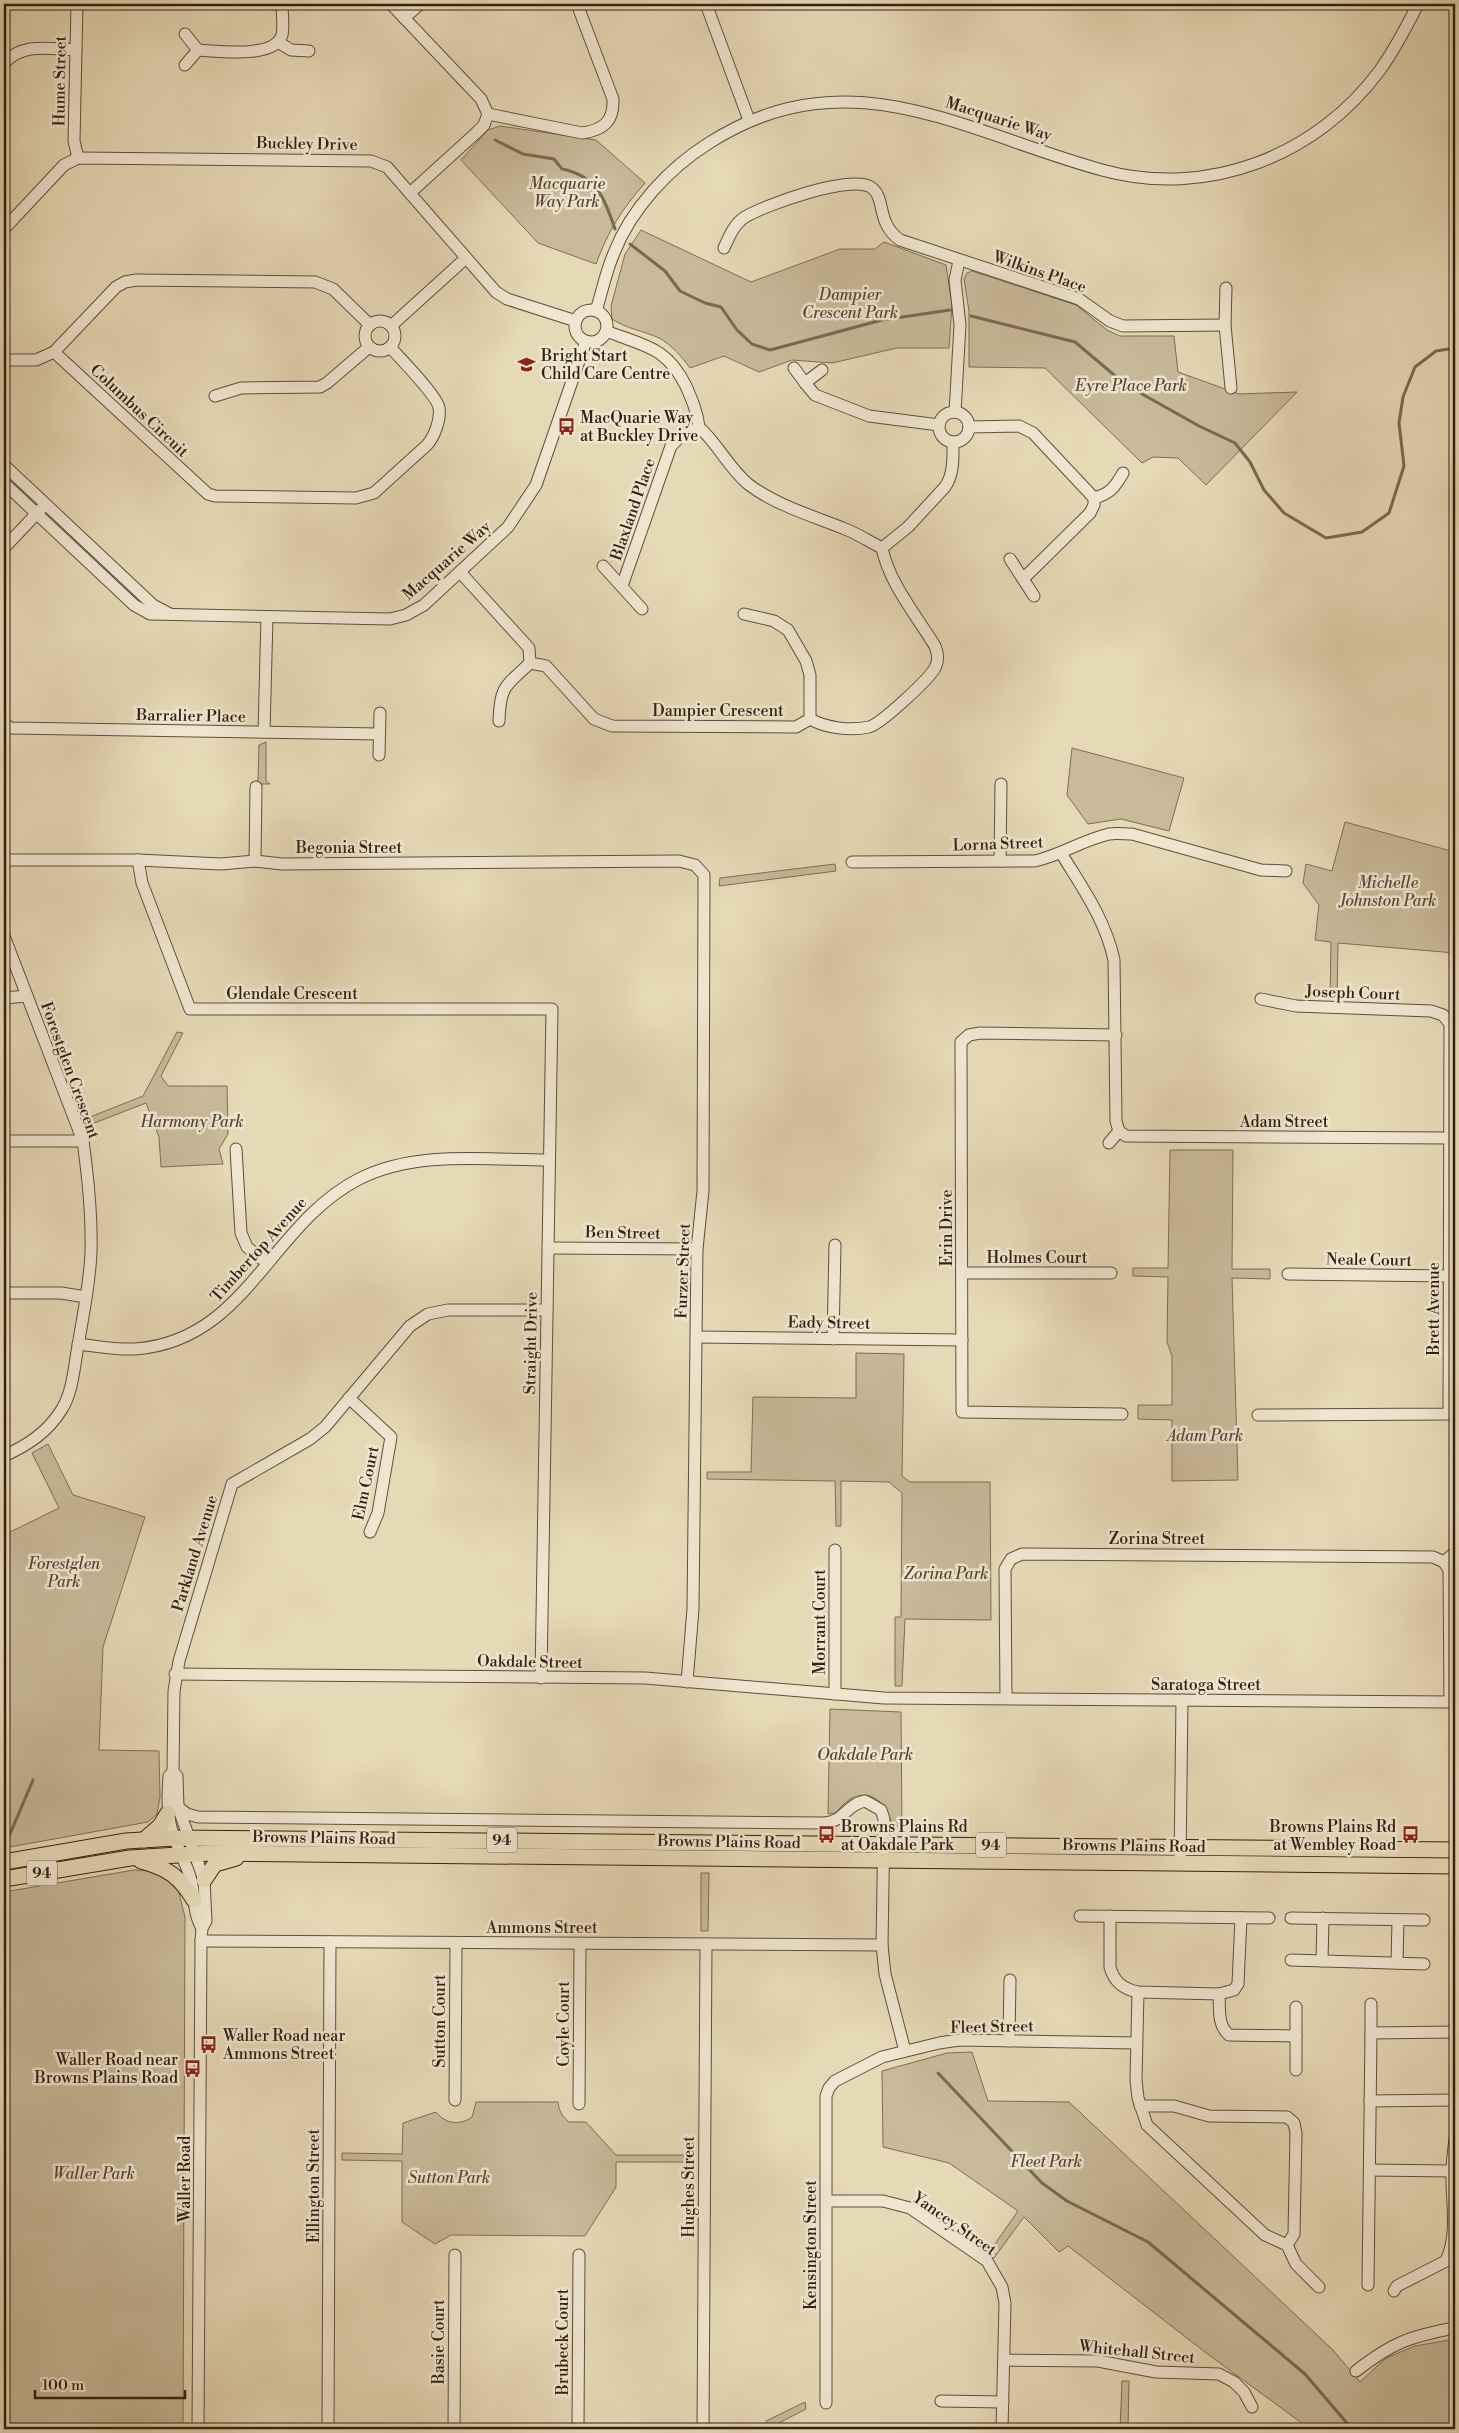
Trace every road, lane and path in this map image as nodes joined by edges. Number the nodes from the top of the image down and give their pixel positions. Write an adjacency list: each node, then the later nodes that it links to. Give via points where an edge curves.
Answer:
1 (77, 4): 11 (street, Hume Street)
2 (282, 4): 10 (street, via 282,35)
3 (391, 4): 8 (street)
4 (420, 4): 8 (street)
5 (577, 4): 16 (street, via 613,99 614,110 610,119 593,131 582,133)
6 (706, 4): 17 (street)
7 (1418, 4): 17 (street, Macquarie Way, via 1380,71 1337,117 1291,150 1263,162 1208,177 1151,179 1102,170 934,114 860,101 795,107)
8 (404, 18): 16 (street, via 481,99)
9 (185, 34): 12 (street)
10 (278, 42): 12 (street, via 272,48 259,51); 13 (street, via 290,50)
11 (76, 50): 14 (street, via 27,48 12,54); 18 (street, Hume Street, via 74,141)
12 (198, 50): 15 (street)
13 (308, 51)
14 (4, 63)
15 (185, 65)
16 (488, 114): 19 (street, via 484,125)
17 (749, 120): 25 (street, Macquarie Way, via 696,151 637,211 613,253)
18 (78, 158): 19 (street, Buckley Drive, via 371,161 387,167); 20 (street, via 64,165)
19 (410, 193): 22 (street, Buckley Drive)
20 (4, 229)
21 (724, 248): 23 (street, Wilkins Place, via 732,230 744,218 789,197 855,183 872,188 878,195 885,224 892,234 900,240)
22 (466, 258): 26 (street, Buckley Drive, via 496,292 507,299); 29 (street)
23 (959, 261): 28 (street, Wilkins Place, via 1079,299 1110,321 1123,326); 41 (street, via 955,280 960,325)
24 (1226, 288): 28 (street)
25 (596, 311): 26 (street, via 584,312); 30 (street, via 604,317)
26 (576, 321): 31 (street, via 576,331)
27 (370, 325): 29 (street, via 383,322); 32 (street, via 365,338); 34 (street, via 334,289 314,282 136,280 116,287)
28 (1225, 325): 39 (street)
29 (391, 326): 33 (street, via 395,335)
30 (606, 331): 31 (street, via 600,339); 43 (street, via 668,358 677,369 697,411)
31 (586, 341): 56 (street, Macquarie Way, via 536,485 508,527)
32 (369, 347): 33 (street, via 382,351); 40 (street, via 320,387 241,388)
33 (390, 347): 34 (street, Columbus Circuit, via 437,401 439,416 427,445 374,493 356,498 208,494)
34 (54, 352): 35 (street, via 36,360)
35 (4, 360)
36 (794, 368): 38 (street)
37 (822, 370): 38 (street)
38 (805, 383): 42 (street, via 815,395 869,416)
39 (1231, 388)
40 (215, 396)
41 (955, 412): 42 (street, via 946,414); 44 (street, via 963,416)
42 (939, 425): 45 (street, via 941,435)
43 (699, 427): 53 (street, via 710,437 725,462 764,495); 58 (street, Blaxland Place, via 680,436 671,446)
44 (969, 427): 45 (street, via 962,440); 49 (street, via 1026,428)
45 (953, 442): 53 (street, via 950,480 908,527)
46 (4, 465): 50 (street)
47 (1123, 473): 49 (street, via 1114,489)
48 (4, 483): 51 (street, Macquarie Way)
49 (1094, 498): 57 (street, via 1090,513)
50 (46, 504): 51 (street); 62 (street, via 153,604)
51 (36, 514): 52 (street); 62 (street, Macquarie Way, via 134,605 150,614)
52 (4, 548)
53 (882, 548): 66 (street, via 892,576 935,646 938,657 935,669 884,720 876,724 868,727 825,727)
54 (1010, 559): 57 (street)
55 (603, 566): 58 (street, Blaxland Place)
56 (460, 572): 63 (street, Macquarie Way, via 424,605 390,619); 64 (street, via 529,648)
57 (1022, 579): 59 (street)
58 (622, 586): 60 (street, Blaxland Place)
59 (1034, 596)
60 (642, 609)
61 (744, 614): 66 (street, via 774,621 788,630 806,661 810,675)
62 (171, 615): 63 (street, Macquarie Way)
63 (268, 617): 69 (street)
64 (530, 663): 66 (street, Dampier Crescent, via 546,666 594,719 612,726 796,727); 67 (street, via 499,697)
65 (380, 713): 70 (street)
66 (810, 719)
67 (499, 721)
68 (4, 724): 69 (street, Barralier Place, via 11,728)
69 (264, 732): 70 (street, Barralier Place)
70 (379, 734): 71 (street)
71 (379, 755)
72 (1002, 784): 78 (street)
73 (256, 787): 77 (street)
74 (1061, 853): 78 (street, Lorna Street, via 1035,861); 81 (street, Lorna Street, via 1095,838 1132,834 1261,870); 88 (street, via 1109,936 1116,987)
75 (4, 860): 76 (street, Begonia Street)
76 (138, 860): 77 (street, Begonia Street, via 221,864); 86 (street, Glendale Crescent, via 142,883 190,1009)
77 (255, 860): 80 (street, Begonia Street, via 282,864 680,861)
78 (1000, 861): 79 (street, Lorna Street)
79 (852, 862)
80 (695, 865): 100 (street, Furzer Street, via 704,875 705,888 703,1191)
81 (1286, 872)
82 (4, 936): 83 (street, Forestglen Crescent)
83 (26, 996): 84 (street); 93 (street, Forestglen Crescent)
84 (4, 998)
85 (1261, 999): 87 (street, Joseph Court, via 1296,1006 1431,1011)
86 (552, 1009): 96 (street, Straight Drive)
87 (1443, 1015): 89 (street, Brett Avenue, via 1450,1024)
88 (1116, 1035): 90 (street, via 1116,1121); 102 (street, Erin Drive, via 980,1033 969,1035 961,1042)
89 (1452, 1075): 91 (street, Brett Avenue)
90 (1119, 1132): 91 (street, Adam Street, via 1126,1136); 94 (street)
91 (1450, 1138): 97 (street, Brett Avenue)
92 (4, 1142): 93 (street)
93 (83, 1142): 107 (street, Forestglen Crescent, via 91,1251)
94 (1109, 1142)
95 (236, 1149): 101 (street, via 241,1232 247,1247)
96 (549, 1160): 99 (street, Straight Drive); 101 (street, Timbertop Avenue, via 412,1162 380,1171 359,1179 330,1197 306,1218)
97 (1452, 1212): 105 (street, Brett Avenue)
98 (835, 1245): 110 (street)
99 (548, 1248): 100 (street, Ben Street); 108 (street, Straight Drive)
100 (697, 1249): 109 (street, Furzer Street)
101 (268, 1263): 113 (street, Timbertop Avenue, via 234,1303 192,1334 164,1344 134,1349)
102 (962, 1273): 103 (street, Holmes Court); 111 (street, Erin Drive)
103 (1111, 1273)
104 (1288, 1274): 105 (street, Neale Court)
105 (1450, 1276): 112 (street, Brett Avenue)
106 (4, 1293): 107 (street, via 61,1293)
107 (86, 1297): 113 (street, Forestglen Crescent)
108 (547, 1310): 114 (street, Parkland Avenue, via 448,1310 428,1314 410,1326); 124 (street, Straight Drive)
109 (696, 1337): 110 (street, Eady Street); 125 (street, Furzer Street, via 693,1609)
110 (833, 1338): 111 (street, Eady Street)
111 (962, 1340): 115 (street, Erin Drive, via 962,1412)
112 (1452, 1342): 116 (street, Brett Avenue, via 1450,1414)
113 (78, 1344): 117 (street, Forestglen Crescent, via 71,1386 63,1407 39,1436)
114 (349, 1398): 118 (street, Elm Court, via 391,1437 378,1513); 123 (street, Parkland Avenue, via 325,1427 310,1439 232,1484)
115 (1122, 1414)
116 (1258, 1415)
117 (4, 1456)
118 (370, 1532)
119 (835, 1550): 126 (street, Morrant Court)
120 (1455, 1552): 121 (street)
121 (1444, 1562): 122 (street, via 1449,1570); 128 (street, Zorina Street, via 1433,1557 1022,1554 1011,1559 1005,1569)
122 (1453, 1625): 129 (street, Saratoga Street, via 1450,1702)
123 (175, 1674): 124 (street, Oakdale Street); 130 (street, Parkland Avenue, via 174,1772 169,1776)
124 (541, 1678): 125 (street, Oakdale Street, via 645,1678)
125 (687, 1682): 126 (street, Oakdale Street)
126 (835, 1694): 127 (street, Oakdale Street)
127 (884, 1698): 128 (street, Saratoga Street)
128 (1006, 1699): 129 (street, Saratoga Street)
129 (1182, 1700): 134 (street)
130 (173, 1810): 131 (street, Parkland Avenue); 132 (main road); 133 (street, Browns Plains Road, via 209,1817 829,1823 839,1819 855,1804 866,1801 877,1806 883,1814)
131 (182, 1838): 132 (main road, Browns Plains Road / 94); 133 (main road, Browns Plains Road / 94); 136 (street, Waller Road)
132 (144, 1840): 140 (main road, Browns Plains Road / 94)
133 (884, 1844): 134 (main road, Browns Plains Road / 94); 139 (street)
134 (1180, 1847): 135 (main road, Browns Plains Road / 94); 141 (street)
135 (1455, 1850)
136 (189, 1854): 137 (main road, Browns Plains Road / 94); 138 (main road, Browns Plains Road / 94); 144 (street, Waller Road); 145 (street, Waller Road)
137 (252, 1854): 139 (main road, Browns Plains Road / 94); 144 (main road, via 216,1864)
138 (130, 1858): 143 (main road, Browns Plains Road / 94); 145 (main road, via 158,1865 173,1874)
139 (884, 1860): 141 (main road, Browns Plains Road / 94); 160 (street)
140 (4, 1862)
141 (1180, 1863): 142 (main road, Browns Plains Road / 94)
142 (1455, 1866)
143 (4, 1879)
144 (204, 1880): 154 (street, Waller Road, via 206,1921)
145 (194, 1900): 154 (street, Waller Road, via 197,1921)
146 (1080, 1916): 147 (street)
147 (1110, 1916): 148 (street); 166 (street, via 1112,1975 1128,1990)
148 (1241, 1918): 149 (street); 167 (street, via 1238,1984 1234,1990)
149 (1269, 1918)
150 (1291, 1918): 151 (street)
151 (1323, 1918): 152 (street); 162 (street)
152 (1398, 1920): 153 (street); 163 (street)
153 (1424, 1920)
154 (202, 1928): 155 (street, Waller Road)
155 (201, 1942): 156 (street, Ammons Street); 201 (street, Waller Road)
156 (330, 1942): 157 (street, Ammons Street); 202 (street, Ellington Street)
157 (456, 1943): 158 (street, Ammons Street); 178 (street, Sutton Court)
158 (580, 1944): 159 (street, Ammons Street); 181 (street, Coyle Court)
159 (706, 1944): 160 (street, Ammons Street); 205 (street, Hughes Street)
160 (882, 1945): 175 (street, via 885,1974)
161 (1291, 1960): 162 (street)
162 (1322, 1961): 163 (street)
163 (1397, 1963): 164 (street)
164 (1424, 1964)
165 (1010, 1980): 173 (street)
166 (1138, 1992): 167 (street); 174 (street)
167 (1219, 1994): 172 (street, via 1220,2023 1228,2035)
168 (1371, 2004): 171 (street)
169 (1296, 2007): 172 (street)
170 (1455, 2032): 171 (street)
171 (1370, 2034): 180 (street)
172 (1296, 2036): 176 (street)
173 (1010, 2041): 174 (street, Fleet Street); 175 (street, Fleet Street, via 960,2040)
174 (1136, 2043): 182 (street)
175 (904, 2051): 177 (street, Fleet Street, via 882,2057 835,2081)
176 (1296, 2070)
177 (829, 2088): 186 (street, Kensington Street, via 826,2096)
178 (456, 2100)
179 (1455, 2100): 180 (street)
180 (1370, 2101): 184 (street)
181 (579, 2104)
182 (1140, 2106): 188 (street, via 1147,2125 1265,2235); 188 (street, via 1174,2106 1209,2116 1287,2117 1294,2123 1294,2234)
183 (1455, 2145): 185 (street)
184 (1370, 2170): 185 (street); 191 (street)
185 (1452, 2171): 187 (street)
186 (827, 2201): 195 (street, Yancey Street, via 883,2202 904,2206 987,2261 1002,2287 1005,2303); 199 (street, Kensington Street)
187 (1455, 2216): 193 (street, via 1446,2261 1397,2286)
188 (1287, 2245): 192 (street, via 1296,2264)
189 (455, 2255): 203 (street, Basie Court)
190 (579, 2255): 204 (street, Brubeck Court)
191 (1368, 2285)
192 (1319, 2287)
193 (1394, 2291)
194 (1455, 2328): 196 (street, via 1410,2338 1383,2350)
195 (1004, 2360): 198 (street, Yancey Street); 200 (street, Whitehall Street, via 1098,2361 1156,2372 1219,2374 1239,2387)
196 (1356, 2371)
197 (941, 2401): 198 (street)
198 (1003, 2402): 206 (street, Yancey Street)
199 (826, 2403)
200 (1252, 2407)
201 (198, 2429)
202 (328, 2429)
203 (454, 2429)
204 (578, 2429)
205 (703, 2429)
206 (1002, 2429)

